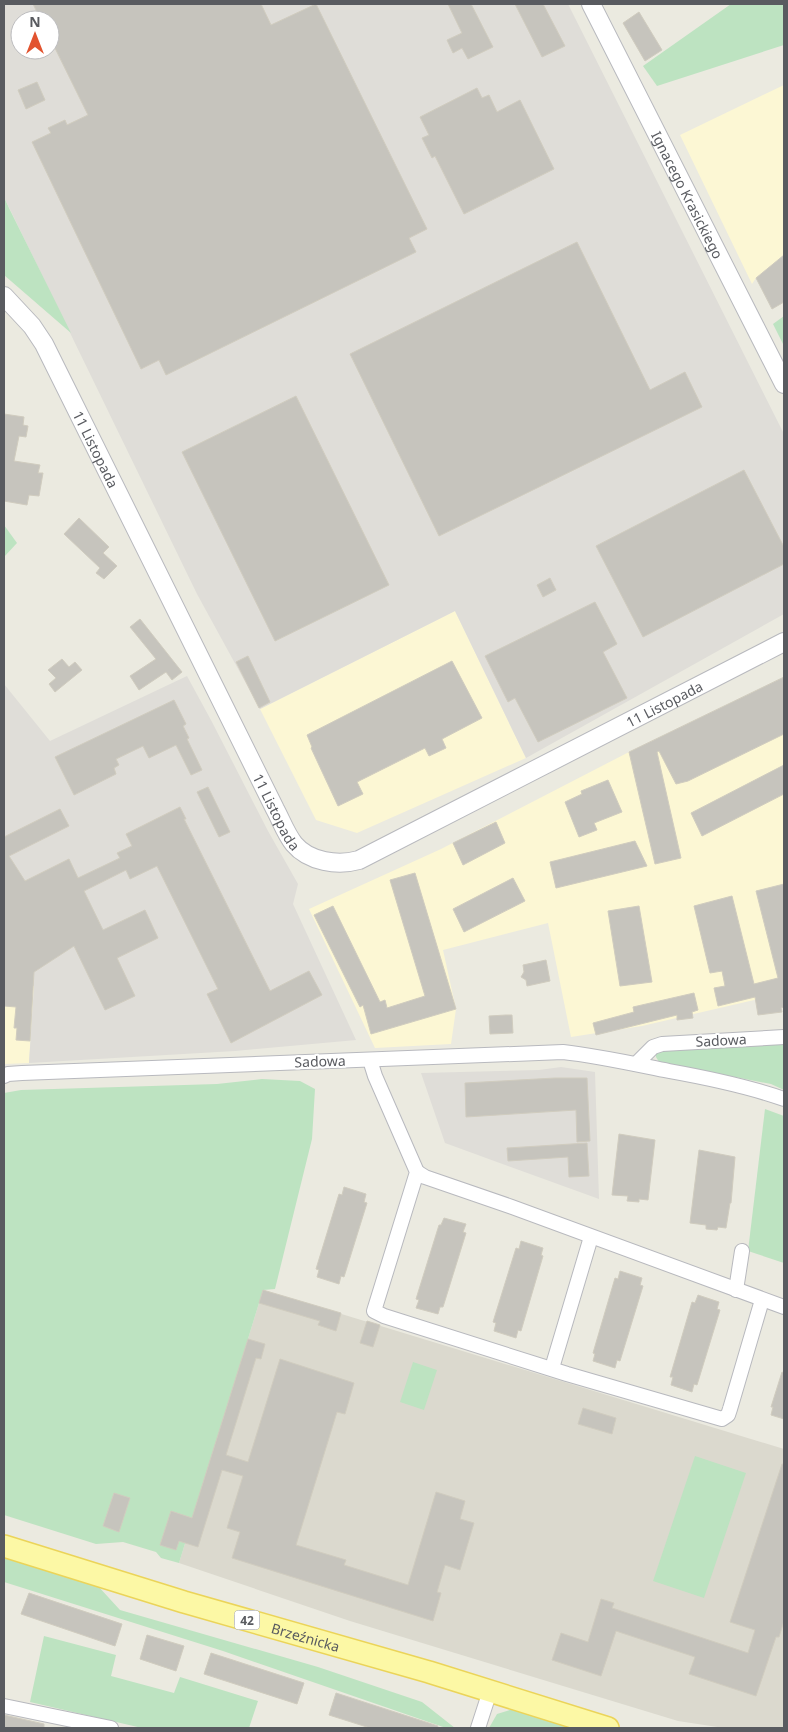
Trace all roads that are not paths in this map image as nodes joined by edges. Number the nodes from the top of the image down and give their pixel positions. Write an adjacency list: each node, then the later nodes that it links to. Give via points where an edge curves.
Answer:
1 (591, 4): 3 (street, Ignacego Krasickiego)
2 (4, 296): 4 (street, 11 Listopada, via 44,344 275,809 293,843 309,856 339,863 359,860)
3 (784, 384)
4 (784, 642)
5 (784, 1037): 7 (street, Sadowa, via 662,1044 653,1047)
6 (370, 1060): 7 (street, Sadowa, via 563,1052); 8 (street, Sadowa); 10 (street)
7 (636, 1064): 9 (street, Sadowa)
8 (4, 1076)
9 (784, 1099)
10 (417, 1172): 11 (street); 16 (street, via 374,1310)
11 (591, 1237): 13 (street); 16 (street)
12 (742, 1251): 13 (street)
13 (736, 1290): 14 (street)
14 (762, 1300): 15 (street); 16 (street, via 728,1415 722,1419)
15 (784, 1307)
16 (552, 1368)
17 (4, 1546): 18 (main road, Brzeźnicka / 42)
18 (490, 1691): 22 (street); 23 (main road, Brzeźnicka / 42)
19 (4, 1706): 20 (street)
20 (74, 1724): 21 (street)
21 (111, 1728)
22 (478, 1728)
23 (608, 1728)

